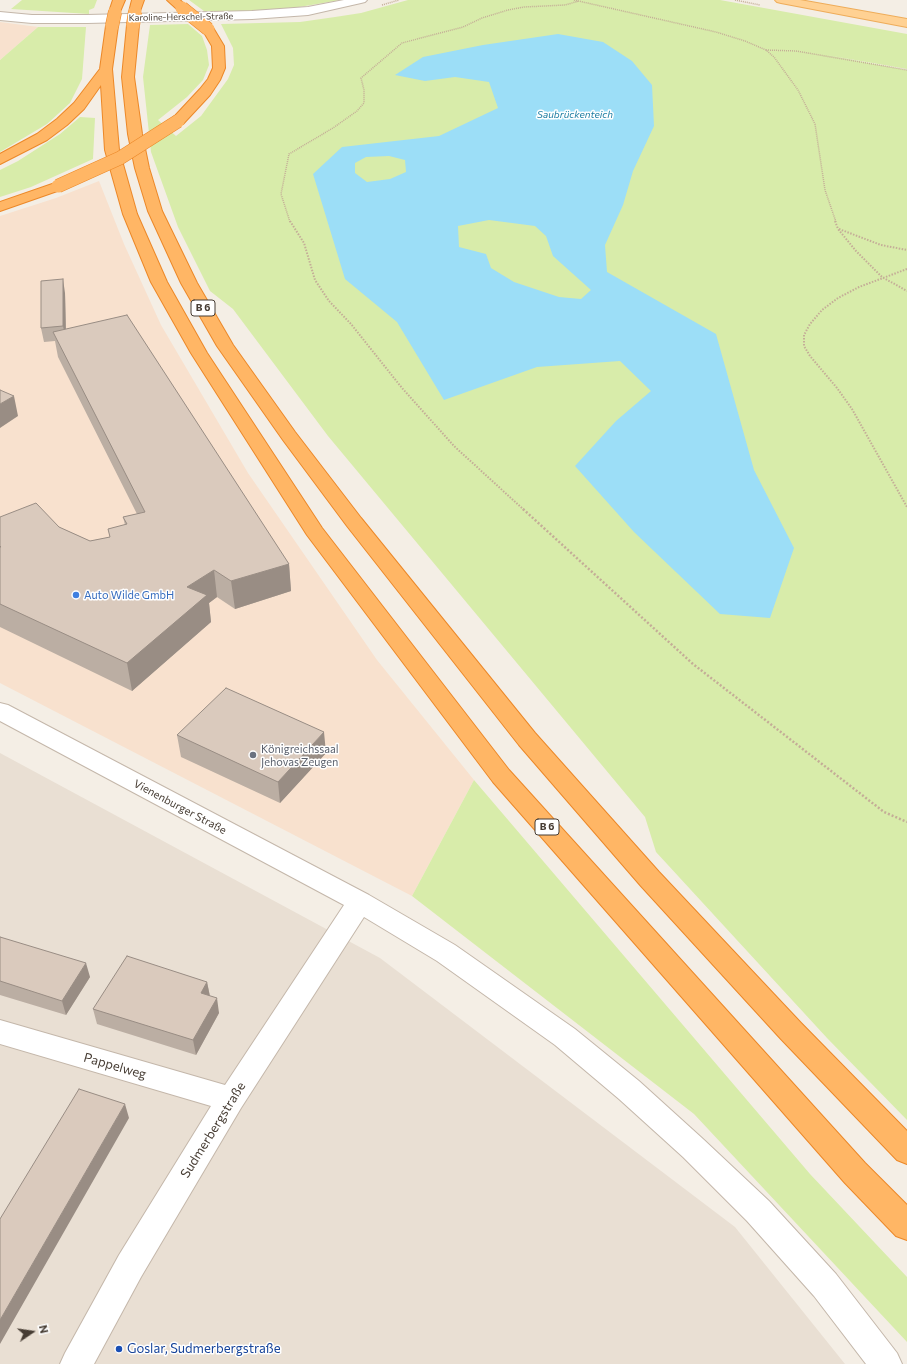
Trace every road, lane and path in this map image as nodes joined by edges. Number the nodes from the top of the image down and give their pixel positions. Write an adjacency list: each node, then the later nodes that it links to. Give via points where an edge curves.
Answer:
1 (119, 0): 11 (highway, B 6, bridge, via 112,26)
2 (138, 0): 26 (highway, B 6, bridge, via 128,77 134,134 142,168 155,211 185,275 226,346 354,522 527,739 655,884)
3 (173, 0): 14 (highway, bridge, via 208,29 218,46 218,68 214,80 205,92 178,121 120,158 58,186)
4 (361, 0): 8 (street, Karoline-Herschel-Straße, via 308,11 252,15 58,19)
5 (574, 0): 7 (path)
6 (781, 0): 9 (main road)
7 (579, 1): 10 (path, via 716,32); 22 (path, via 565,5 516,8 482,18 463,27 402,43 361,78 364,103 357,111 289,154 281,194 288,219 304,243 315,280 329,301 454,446 693,664 884,812)
8 (0, 16)
9 (907, 23)
10 (766, 50): 12 (path, via 796,51); 15 (path, via 798,90 815,124 825,190)
11 (106, 69): 13 (highway, via 79,106 62,122 42,137); 27 (highway, B 6, via 110,136 118,174 130,214 159,282 226,397 314,530 501,776 855,1173)
12 (907, 70)
13 (0, 160)
14 (0, 207)
15 (838, 229): 16 (path, via 881,245); 18 (path, via 856,252)
16 (907, 250)
17 (907, 269): 18 (path)
18 (882, 277): 19 (path); 20 (path, via 838,298 822,310 804,336 804,346 852,409)
19 (907, 291)
20 (907, 507)
21 (0, 711): 23 (street, Vienenburger Straße)
22 (907, 822)
23 (360, 902): 25 (street, Sudmerbergstraße); 29 (street, Vienenburger Straße, via 446,953 566,1037 629,1090 758,1211 825,1286)
24 (0, 1032): 25 (street, Pappelweg)
25 (231, 1099): 28 (street, Sudmerbergstraße, via 130,1266)
26 (907, 1151)
27 (907, 1226)
28 (76, 1364)
29 (886, 1364)

